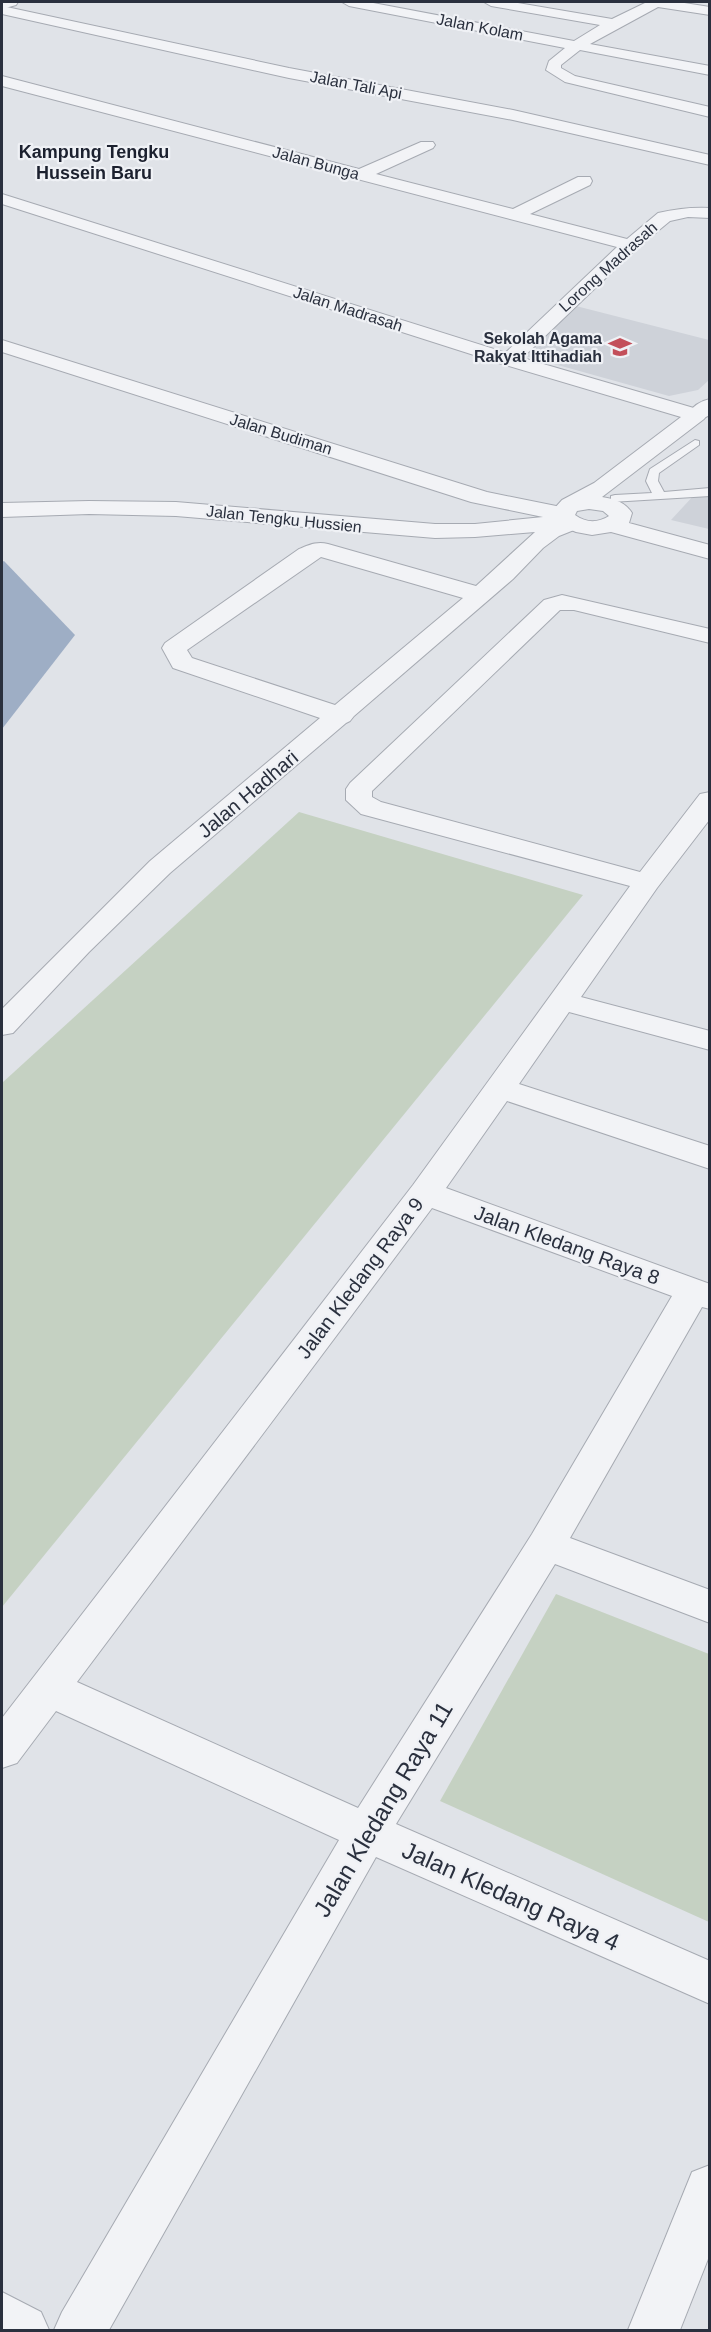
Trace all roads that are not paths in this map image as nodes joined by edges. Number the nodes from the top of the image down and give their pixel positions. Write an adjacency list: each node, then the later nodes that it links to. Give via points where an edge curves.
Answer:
1 (11, 2): 6 (street)
2 (349, 2): 8 (street, Jalan Kolam)
3 (491, 2): 10 (street)
4 (656, 2): 9 (street); 10 (street)
5 (439, 3): 8 (street)
6 (2, 4)
7 (2, 10): 16 (street, Jalan Tali Api, via 289,73 513,115)
8 (399, 11): 11 (street, Jalan Kolam)
9 (710, 11)
10 (611, 23): 11 (street)
11 (575, 46): 12 (street, Jalan Kolam); 14 (street, via 554,64 559,75)
12 (710, 71)
13 (2, 81): 17 (street, Jalan Bunga)
14 (710, 112)
15 (427, 145): 17 (street)
16 (710, 160)
17 (359, 175): 21 (street, Jalan Bunga)
18 (584, 181): 21 (street)
19 (2, 199): 24 (street, Jalan Madrasah)
20 (710, 213): 22 (street, Lorong Madrasah, via 664,217)
21 (514, 215): 22 (street, Jalan Bunga)
22 (630, 245): 24 (street, Lorong Madrasah)
23 (2, 346): 32 (street, Jalan Budiman)
24 (509, 360): 25 (street, Jalan Madrasah)
25 (703, 410): 26 (street)
26 (670, 435): 27 (lane); 29 (street)
27 (695, 443): 28 (lane); 31 (lane, via 654,471 652,482)
28 (710, 448)
29 (645, 454): 34 (street); 34 (street, Jalan Hadhari, via 602,488)
30 (710, 492): 31 (lane)
31 (660, 495): 34 (lane)
32 (479, 497): 34 (street, Jalan Budiman); 35 (street, via 489,508)
33 (2, 510): 35 (street, Jalan Tengku Hussien, via 122,508 232,513 424,532)
34 (592, 514): 35 (street, Jalan Tengku Hussien); 36 (street, Jalan Budiman); 37 (street, Jalan Hadhari, via 533,562)
35 (476, 528): 37 (street, via 504,545 511,554)
36 (710, 550)
37 (510, 570): 38 (street, Jalan Hadhari)
38 (480, 595): 40 (street, Jalan Hadhari); 40 (street, via 320,549 174,648 182,663)
39 (710, 636): 42 (street, via 574,603 552,605 359,789 359,800 371,808)
40 (341, 716): 44 (street, Jalan Hadhari, via 160,867)
41 (710, 800): 42 (street, Jalan Kledang Raya 9)
42 (647, 882): 43 (street, Jalan Kledang Raya 9)
43 (562, 1001): 45 (street); 46 (street, Jalan Kledang Raya 9)
44 (2, 1026)
45 (710, 1041)
46 (499, 1088): 47 (street); 48 (street, Jalan Kledang Raya 9)
47 (710, 1158)
48 (425, 1193): 49 (street, Jalan Kledang Raya 8); 52 (street, Jalan Kledang Raya 9)
49 (701, 1294): 50 (street, Jalan Kledang Raya 11)
50 (546, 1545): 51 (street); 54 (street, Jalan Kledang Raya 11)
51 (710, 1607)
52 (50, 1689): 53 (street, Jalan Kledang Raya 9); 54 (street, Jalan Kledang Raya 4)
53 (2, 1750)
54 (367, 1832): 55 (street, Jalan Kledang Raya 4); 59 (street, Jalan Kledang Raya 11)
55 (710, 1983)
56 (710, 2189): 60 (street)
57 (2, 2318): 58 (street)
58 (23, 2331)
59 (80, 2331)
60 (654, 2331)

